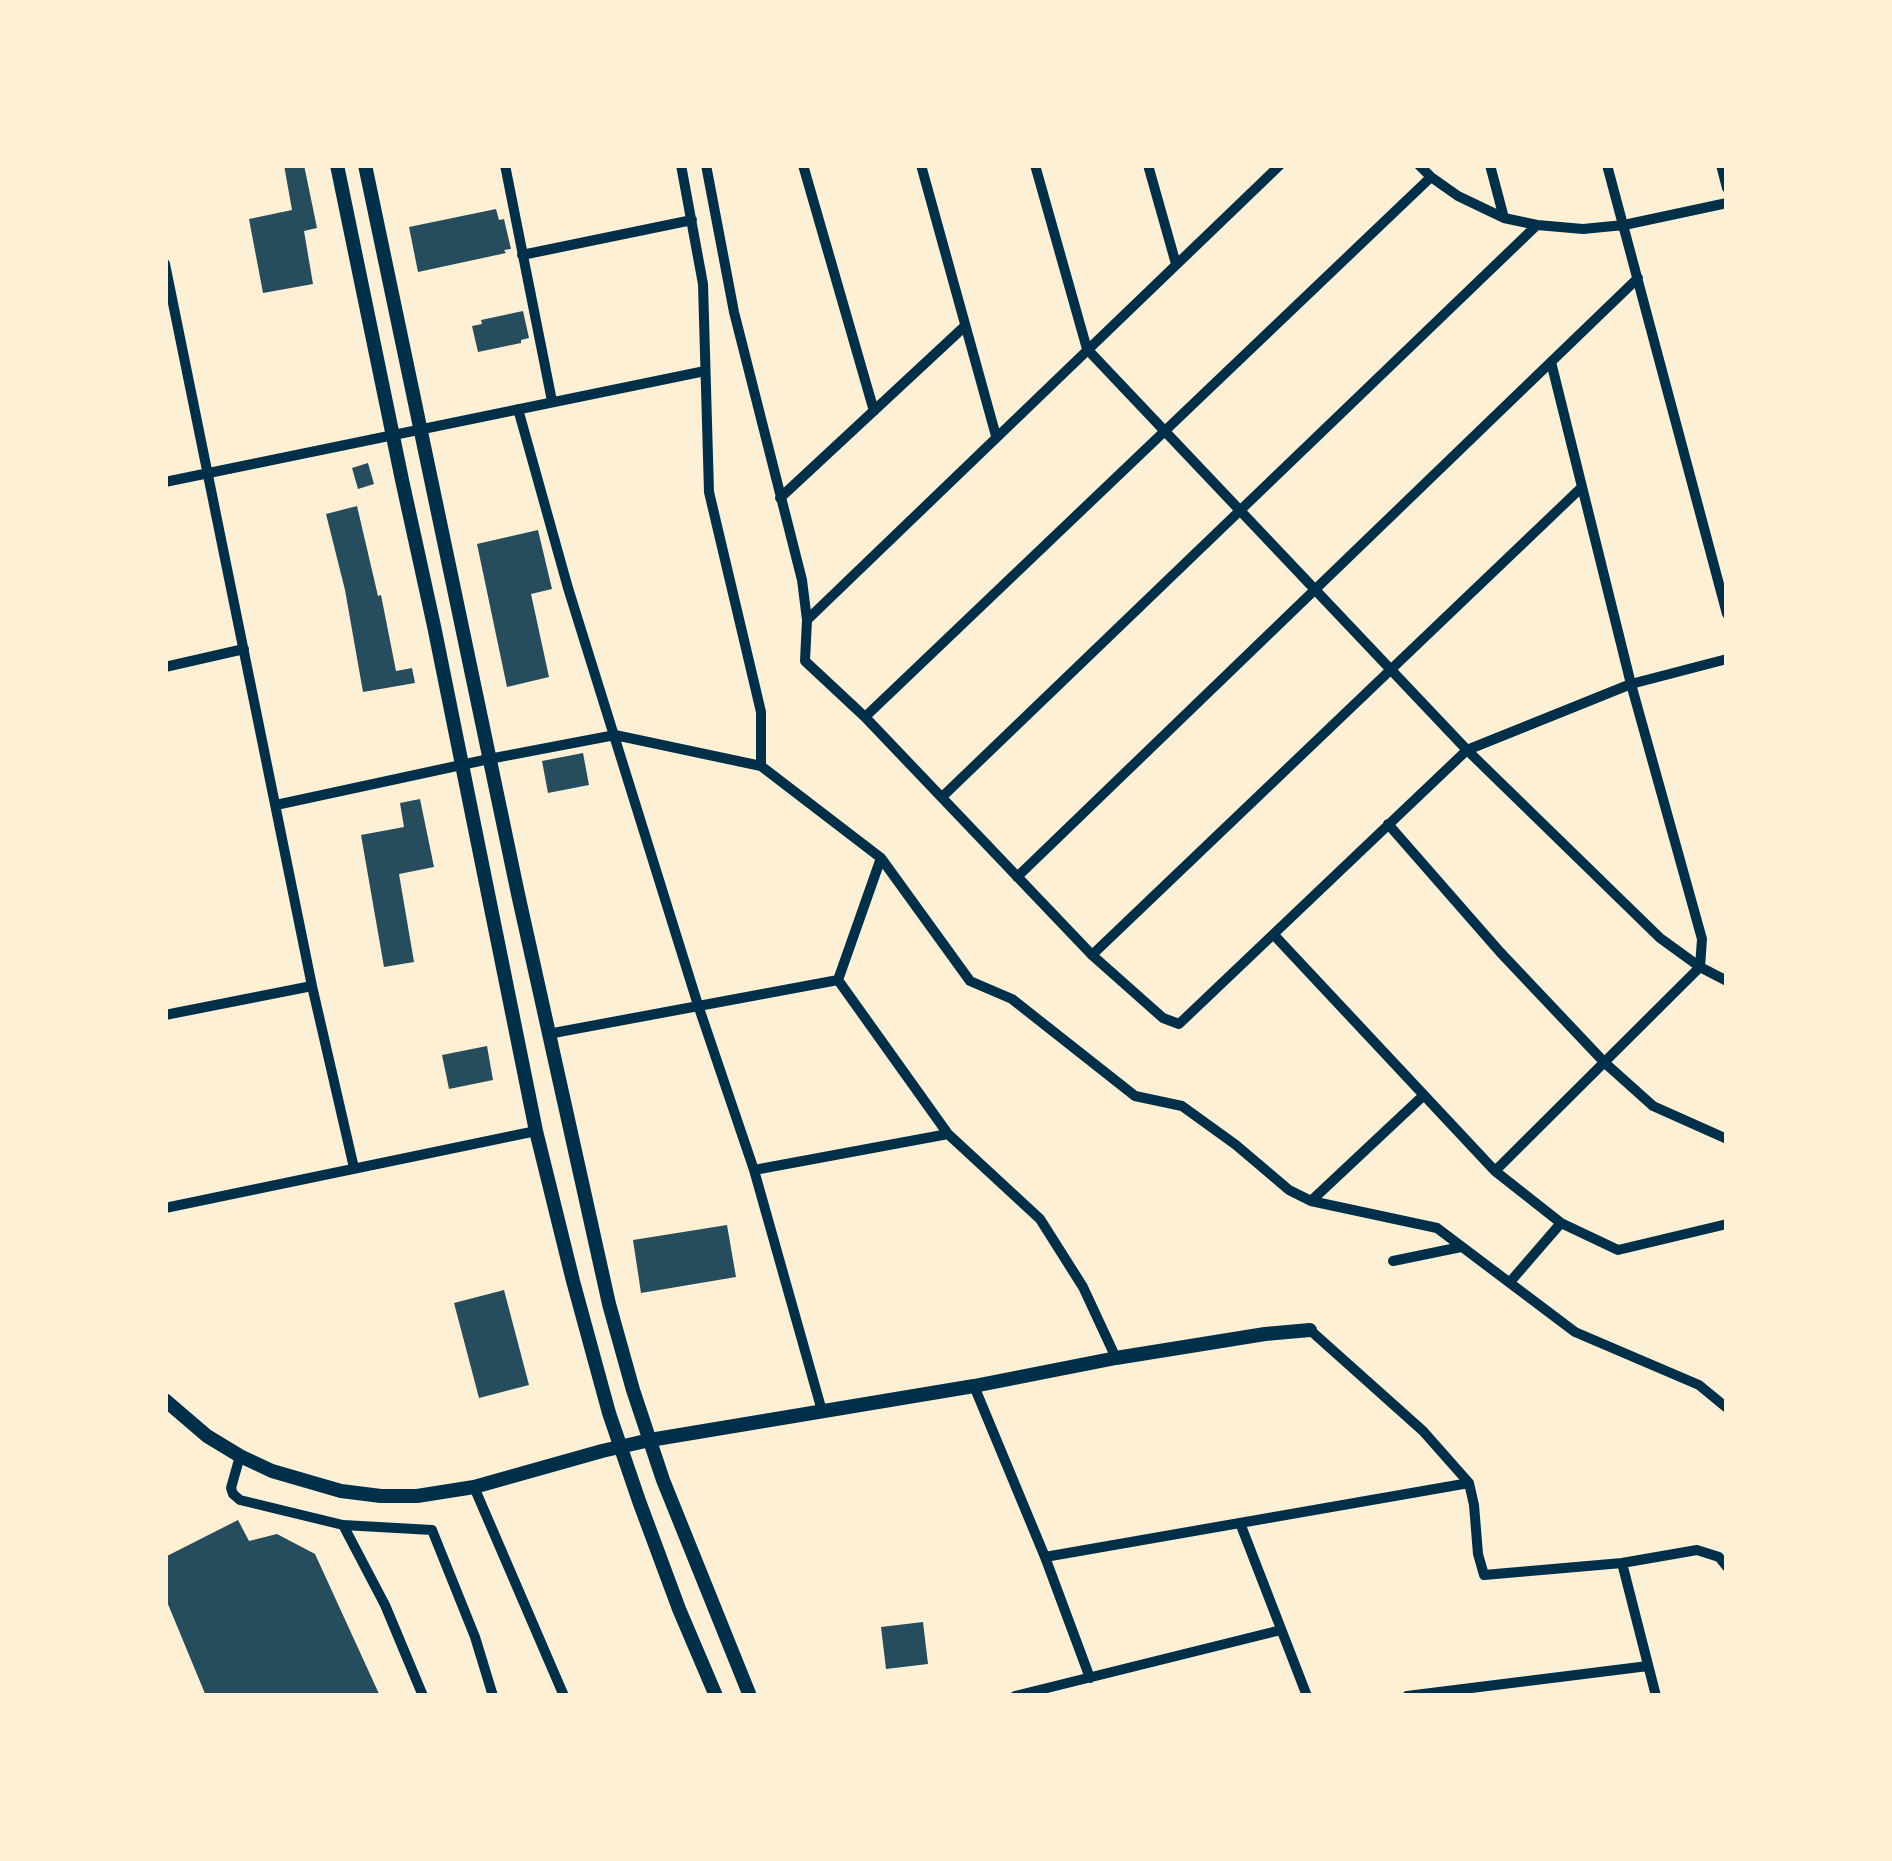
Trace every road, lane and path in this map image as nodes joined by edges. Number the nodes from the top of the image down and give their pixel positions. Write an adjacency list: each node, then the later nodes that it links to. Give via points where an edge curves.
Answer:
1 (337, 165): 38 (street)
2 (365, 165): 36 (street)
3 (505, 165): 24 (street)
4 (682, 165): 21 (street)
5 (706, 165): 43 (street)
6 (804, 165): 35 (street)
7 (921, 165): 29 (street)
8 (1036, 165): 30 (street)
9 (1148, 165): 26 (street)
10 (1259, 165): 17 (street)
11 (1280, 165): 17 (street)
12 (1419, 165): 16 (street)
13 (1490, 165): 20 (street)
14 (1608, 165): 23 (street)
15 (1721, 165): 18 (street)
16 (1431, 177): 20 (street); 37 (street)
17 (1263, 181): 26 (street)
18 (1727, 188)
19 (1727, 202): 23 (street)
20 (1504, 218): 22 (street)
21 (692, 220): 24 (street); 32 (street, via 703,284)
22 (1537, 225): 23 (street); 44 (street)
23 (1624, 225): 27 (street)
24 (522, 255): 33 (street)
25 (165, 264): 28 (street)
26 (1176, 264): 30 (street)
27 (1638, 278): 31 (street); 46 (street)
28 (169, 303): 40 (street)
29 (965, 326): 35 (street); 39 (street)
30 (1087, 349): 37 (street); 39 (street)
31 (1551, 362): 42 (street); 45 (street)
32 (705, 370): 33 (street); 58 (street, via 709,492 760,712)
33 (552, 401): 34 (street)
34 (518, 409): 36 (street); 54 (street)
35 (874, 411): 43 (street)
36 (421, 430): 38 (street); 56 (street)
37 (1166, 430): 44 (street); 53 (street)
38 (392, 436): 40 (street); 57 (street)
39 (996, 436): 47 (street)
40 (209, 472): 41 (street); 48 (street)
41 (165, 482)
42 (1582, 487): 51 (street); 52 (street)
43 (780, 498): 47 (street)
44 (1241, 510): 45 (street); 59 (street)
45 (1316, 589): 51 (street); 63 (street)
46 (1727, 614)
47 (807, 620): 53 (street, via 804,661)
48 (244, 650): 50 (street); 60 (street)
49 (1727, 658): 52 (street)
50 (165, 667)
51 (1392, 669): 55 (street); 65 (street)
52 (1631, 684): 55 (street); 66 (street, via 1702,939)
53 (865, 716): 59 (street)
54 (615, 735): 56 (street); 58 (street); 70 (street)
55 (1467, 750): 61 (street); 66 (street, via 1660,938)
56 (489, 758): 57 (street); 72 (street)
57 (462, 765): 60 (street); 75 (street)
58 (761, 766): 62 (street)
59 (942, 797): 63 (street)
60 (276, 805): 69 (street)
61 (1388, 824): 64 (street); 73 (street)
62 (881, 858): 67 (street); 81 (street, via 970,981 1012,998 1135,1096 1182,1106)
63 (1017, 877): 65 (street)
64 (1274, 935): 65 (street, via 1179,1024 1163,1018); 74 (street)
65 (1092, 955)
66 (1700, 967): 68 (street); 73 (street)
67 (838, 980): 70 (street); 76 (street)
68 (1727, 981)
69 (312, 986): 71 (street); 78 (street)
70 (698, 1005): 72 (street); 79 (street)
71 (165, 1014)
72 (548, 1034): 94 (street, via 609,1304)
73 (1604, 1063): 77 (street, via 1653,1106); 80 (street)
74 (1424, 1095): 80 (street); 81 (street)
75 (536, 1131): 78 (street); 95 (street)
76 (948, 1134): 79 (street); 89 (street, via 1040,1219)
77 (1727, 1138)
78 (354, 1168): 82 (street)
79 (754, 1170): 93 (street)
80 (1495, 1170): 83 (street)
81 (1311, 1201): 85 (street, via 1436,1228)
82 (165, 1208)
83 (1561, 1223): 84 (street, via 1618,1250); 87 (street)
84 (1727, 1224)
85 (1461, 1247): 86 (street); 87 (street)
86 (1393, 1261)
87 (1510, 1282): 92 (street, via 1575,1332 1699,1385)
88 (1310, 1330): 89 (street); 97 (street, via 1423,1430)
89 (1116, 1358): 90 (street)
90 (974, 1386): 93 (street); 101 (street)
91 (165, 1400): 96 (street)
92 (1727, 1408)
93 (822, 1411): 94 (street)
94 (650, 1440): 95 (street); 111 (street)
95 (621, 1446): 98 (street); 110 (street)
96 (240, 1456): 98 (street, via 351,1493 417,1496); 100 (street, via 230,1488 240,1500)
97 (1469, 1482): 99 (street); 102 (street, via 1484,1575)
98 (474, 1487): 109 (street)
99 (1240, 1523): 101 (street); 104 (street)
100 (343, 1525): 107 (street, via 386,1605); 108 (street, via 432,1530)
101 (1044, 1558): 106 (street)
102 (1622, 1563): 103 (street, via 1698,1550); 105 (street)
103 (1727, 1567)
104 (1280, 1630): 106 (street); 113 (street)
105 (1648, 1666): 114 (street); 115 (street)
106 (1090, 1678): 112 (street)
107 (423, 1696)
108 (494, 1696)
109 (564, 1696)
110 (716, 1696)
111 (750, 1696)
112 (1017, 1696)
113 (1307, 1696)
114 (1407, 1696)
115 (1656, 1696)

